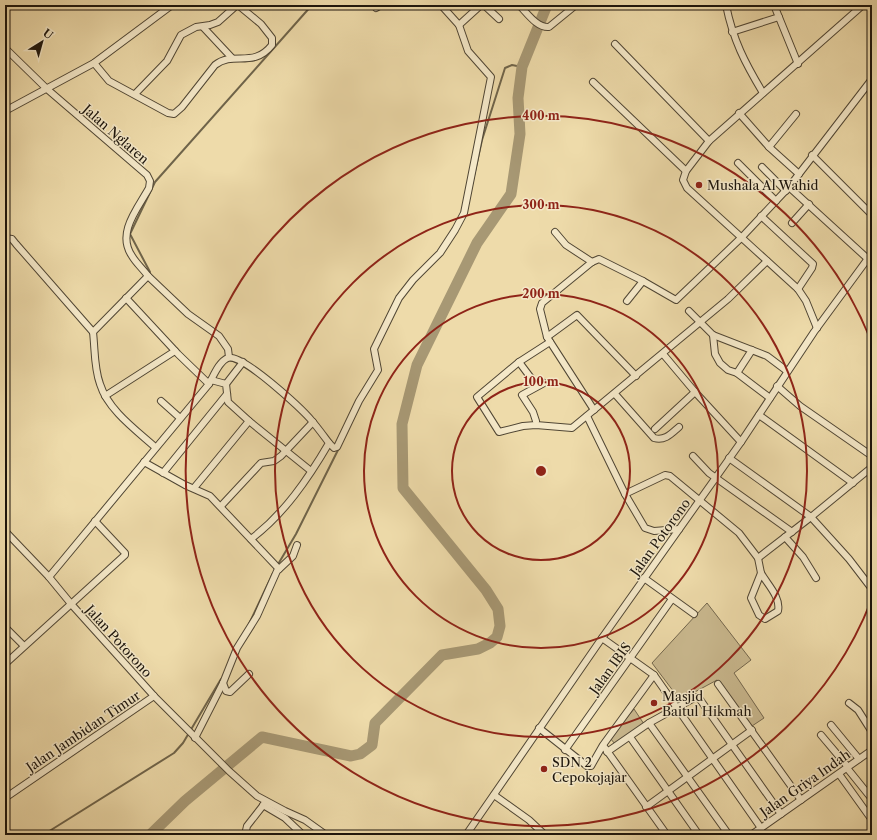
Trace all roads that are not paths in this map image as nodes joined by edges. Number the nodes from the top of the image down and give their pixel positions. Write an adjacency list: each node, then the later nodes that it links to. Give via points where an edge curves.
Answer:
1 (172, 5): 19 (street)
2 (238, 5): 14 (street, via 218,22); 18 (street, via 265,28 273,41 270,48 256,58)
3 (441, 5): 13 (street)
4 (481, 5): 13 (street)
5 (484, 5): 12 (street)
6 (519, 5): 7 (street, via 535,21 549,27)
7 (576, 5)
8 (726, 5): 15 (street)
9 (774, 5): 11 (street)
10 (863, 5): 20 (street)
11 (778, 18): 15 (street); 20 (street)
12 (500, 19)
13 (459, 25): 89 (street, via 468,51 491,77 466,208 440,253 402,293 374,349 378,370 359,401 338,447 334,448)
14 (203, 27): 18 (street); 25 (street, via 196,27 181,35 168,61)
15 (732, 32): 24 (street)
16 (615, 44): 29 (street)
17 (5, 48): 23 (street, Jalan Nglaren)
18 (232, 58): 25 (street, via 221,60 174,114)
19 (94, 63): 23 (street); 25 (street, via 109,81)
20 (798, 64): 24 (street)
21 (872, 79): 31 (street)
22 (593, 82): 34 (street)
23 (47, 89): 26 (street); 48 (street, Jalan Nglaren, via 147,175 150,181 149,188 127,229 126,238 131,255)
24 (763, 93): 27 (street)
25 (135, 94)
26 (5, 111)
27 (739, 113): 29 (street); 30 (street)
28 (796, 114): 30 (street)
29 (709, 141): 34 (street)
30 (768, 147): 35 (street)
31 (812, 155): 35 (street); 39 (street)
32 (738, 163): 37 (street)
33 (762, 167): 36 (street)
34 (686, 171): 43 (street, via 683,183)
35 (799, 174): 36 (street)
36 (788, 189): 37 (street); 38 (street)
37 (776, 201): 40 (street)
38 (809, 204): 41 (street); 45 (street)
39 (872, 215)
40 (761, 216): 43 (street); 50 (street, via 813,264)
41 (792, 223)
42 (555, 232): 47 (street, via 566,245)
43 (742, 237): 46 (street); 49 (street, via 676,300)
44 (5, 238): 56 (street, via 16,244)
45 (870, 256): 55 (street, Jalan Potorono)
46 (767, 261): 50 (street); 54 (street)
47 (592, 262): 49 (street, via 602,260); 58 (street, via 540,306)
48 (148, 276): 51 (street); 62 (street, Jalan Nglaren, via 188,314 222,339 228,348)
49 (644, 281): 52 (street)
50 (798, 289): 55 (street, via 804,296)
51 (126, 298): 56 (street); 60 (street)
52 (627, 301)
53 (689, 311): 54 (street)
54 (700, 323): 57 (street); 61 (street)
55 (817, 328): 65 (street, Jalan Potorono)
56 (93, 332): 76 (street, via 99,381)
57 (713, 335): 59 (street); 66 (street, via 713,346 718,358 728,370)
58 (549, 340): 64 (street); 67 (street, via 577,315); 79 (street)
59 (752, 350): 65 (street, via 767,356); 66 (street)
60 (175, 351): 68 (street); 76 (street)
61 (663, 354): 67 (street); 73 (street)
62 (229, 357): 63 (street); 68 (street)
63 (243, 362): 70 (street); 85 (street, via 301,408)
64 (518, 362): 71 (street); 81 (street, via 478,397 499,432 536,425 568,429)
65 (787, 371): 72 (street, Jalan Potorono)
66 (737, 373): 77 (street)
67 (636, 376): 75 (street)
68 (210, 382): 70 (street); 82 (street)
69 (544, 383): 71 (street)
70 (226, 384): 74 (street)
71 (537, 386): 84 (street, via 522,396)
72 (777, 386): 77 (street, Jalan Potorono); 93 (street, via 800,406)
73 (695, 392): 87 (street); 88 (street)
74 (227, 394): 83 (street, via 228,402); 98 (street)
75 (615, 394): 79 (street); 86 (street, via 654,438 666,438)
76 (105, 396): 90 (street)
77 (770, 398): 80 (street, Jalan Potorono)
78 (161, 401): 82 (street)
79 (594, 410): 81 (street)
80 (759, 415): 88 (street, Jalan Potorono); 100 (street)
81 (587, 416): 102 (street)
82 (180, 418): 90 (street)
83 (248, 421): 91 (street); 101 (street)
84 (536, 421)
85 (313, 422): 89 (street); 91 (street)
86 (679, 427)
87 (655, 429)
88 (741, 442): 94 (street, Jalan Potorono)
89 (329, 443): 97 (street)
90 (155, 447): 95 (street)
91 (287, 450): 97 (street); 104 (street, via 274,461 262,463)
92 (693, 456): 99 (street)
93 (872, 456)
94 (729, 458): 99 (street, Jalan Potorono); 105 (street)
95 (144, 462): 98 (street); 106 (street)
96 (872, 467): 100 (street)
97 (312, 471): 111 (street, via 279,514)
98 (163, 473): 101 (street)
99 (715, 477): 103 (street, Jalan Potorono); 109 (street)
100 (853, 483): 105 (street)
101 (194, 488): 104 (street, via 210,496)
102 (625, 494): 103 (street, via 665,475 670,476); 107 (street, via 645,528 654,532)
103 (699, 501): 107 (street, Jalan Potorono); 113 (street, via 739,533)
104 (221, 506): 111 (street)
105 (811, 517): 109 (street); 119 (street)
106 (95, 521): 116 (street); 121 (street, via 126,555)
107 (679, 529): 117 (street, Jalan Potorono)
108 (5, 531): 116 (street, Jalan Potorono)
109 (792, 532): 110 (street)
110 (785, 537): 113 (street); 118 (street, via 803,557)
111 (251, 539): 114 (street)
112 (297, 545): 114 (street, via 293,556 286,564)
113 (758, 558): 115 (street)
114 (277, 567): 130 (street, via 257,616 237,648)
115 (761, 573): 115 (street, via 779,606 778,611 765,619 759,615 751,598)
116 (50, 577): 121 (street, Jalan Potorono)
117 (644, 578): 120 (street); 124 (street, Jalan Potorono)
118 (816, 578)
119 (872, 589)
120 (672, 599): 122 (street); 126 (street, Jalan IBIS)
121 (72, 605): 125 (street); 132 (street, Jalan Potorono)
122 (694, 614)
123 (5, 627): 125 (street)
124 (602, 638): 126 (street); 137 (street, Jalan Potorono)
125 (24, 646): 127 (street)
126 (630, 658): 129 (street); 145 (street, Jalan IBIS)
127 (5, 664)
128 (249, 674): 130 (street, via 230,692 226,691)
129 (654, 675): 134 (street); 143 (street)
130 (224, 683): 141 (street)
131 (718, 684): 138 (street)
132 (154, 696): 141 (street, Jalan Potorono); 155 (street, Jalan Jambidan Timur)
133 (849, 703): 139 (street, via 858,710)
134 (675, 708): 135 (street); 144 (street, via 693,698 699,698); 149 (street)
135 (649, 723): 142 (street); 152 (street)
136 (831, 725): 148 (street)
137 (539, 728): 145 (street); 154 (street, Jalan Potorono)
138 (752, 730): 144 (street); 157 (street)
139 (872, 732)
140 (821, 735): 150 (street)
141 (193, 736): 158 (street, Jalan Potorono)
142 (630, 737): 147 (street); 153 (street)
143 (603, 745): 145 (street, via 590,767); 147 (street)
144 (731, 745): 149 (street); 160 (street)
145 (565, 750)
146 (872, 750): 148 (street, Jalan Griya Indah)
147 (607, 752): 159 (street)
148 (860, 759): 150 (street, Jalan Griya Indah)
149 (712, 760): 152 (street); 162 (street)
150 (848, 767): 151 (street, Jalan Griya Indah); 156 (street)
151 (839, 774): 157 (street, Jalan Griya Indah); 161 (street)
152 (687, 778): 153 (street); 172 (street)
153 (668, 791): 159 (street); 171 (street)
154 (494, 795): 166 (street, Jalan Potorono); 167 (street)
155 (5, 798)
156 (872, 799)
157 (801, 800): 160 (street, Jalan Griya Indah)
158 (265, 803): 163 (street, via 246,826); 164 (street); 165 (street, via 305,820)
159 (646, 806): 170 (street)
160 (781, 814): 162 (street, Jalan Griya Indah)
161 (872, 820)
162 (761, 828): 173 (street, Jalan Griya Indah)
163 (245, 835)
164 (303, 835)
165 (326, 835)
166 (466, 835)
167 (545, 835)
168 (570, 835): 169 (street)
169 (580, 835)
170 (667, 835)
171 (699, 835)
172 (729, 835)
173 (751, 835)

